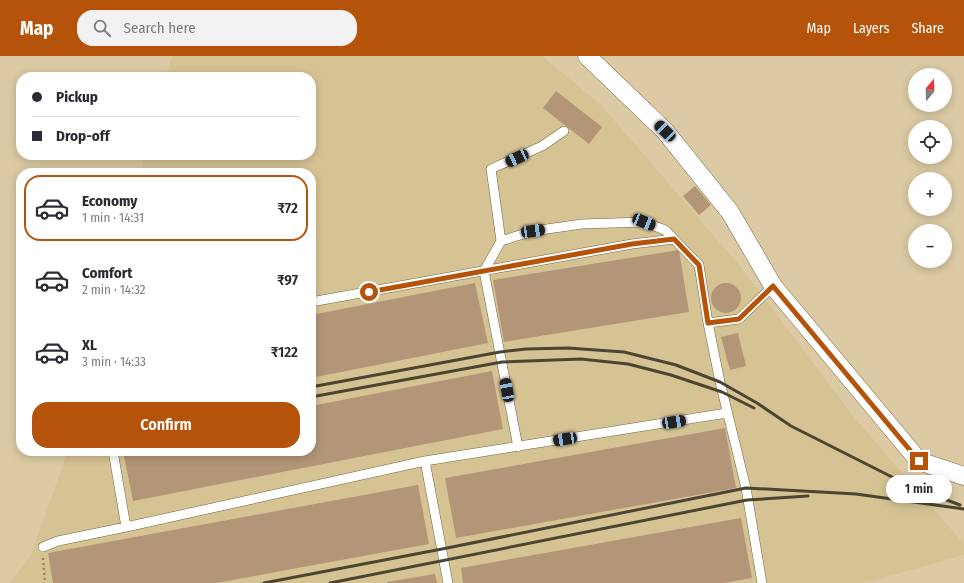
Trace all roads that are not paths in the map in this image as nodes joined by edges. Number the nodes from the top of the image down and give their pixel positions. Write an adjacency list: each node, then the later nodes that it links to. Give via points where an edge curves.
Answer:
1 (587, 56): 6 (street, via 665,131 730,212)
2 (564, 131): 4 (lane, via 542,146 491,169)
3 (674, 239): 4 (lane, via 665,230 644,222 582,224 533,231); 5 (lane, via 632,244); 8 (lane, via 699,265)
4 (501, 241): 5 (lane)
5 (484, 271): 7 (lane); 10 (lane)
6 (773, 286): 8 (lane, via 739,319); 13 (street, via 919,461)
7 (316, 301)
8 (708, 323): 9 (lane)
9 (728, 413): 10 (lane); 17 (lane, via 746,488)
10 (518, 447): 12 (lane)
11 (114, 456): 14 (lane)
12 (425, 461): 14 (lane); 16 (lane)
13 (964, 476)
14 (126, 527): 15 (lane, via 58,541)
15 (43, 547)
16 (448, 583)
17 (762, 583)

